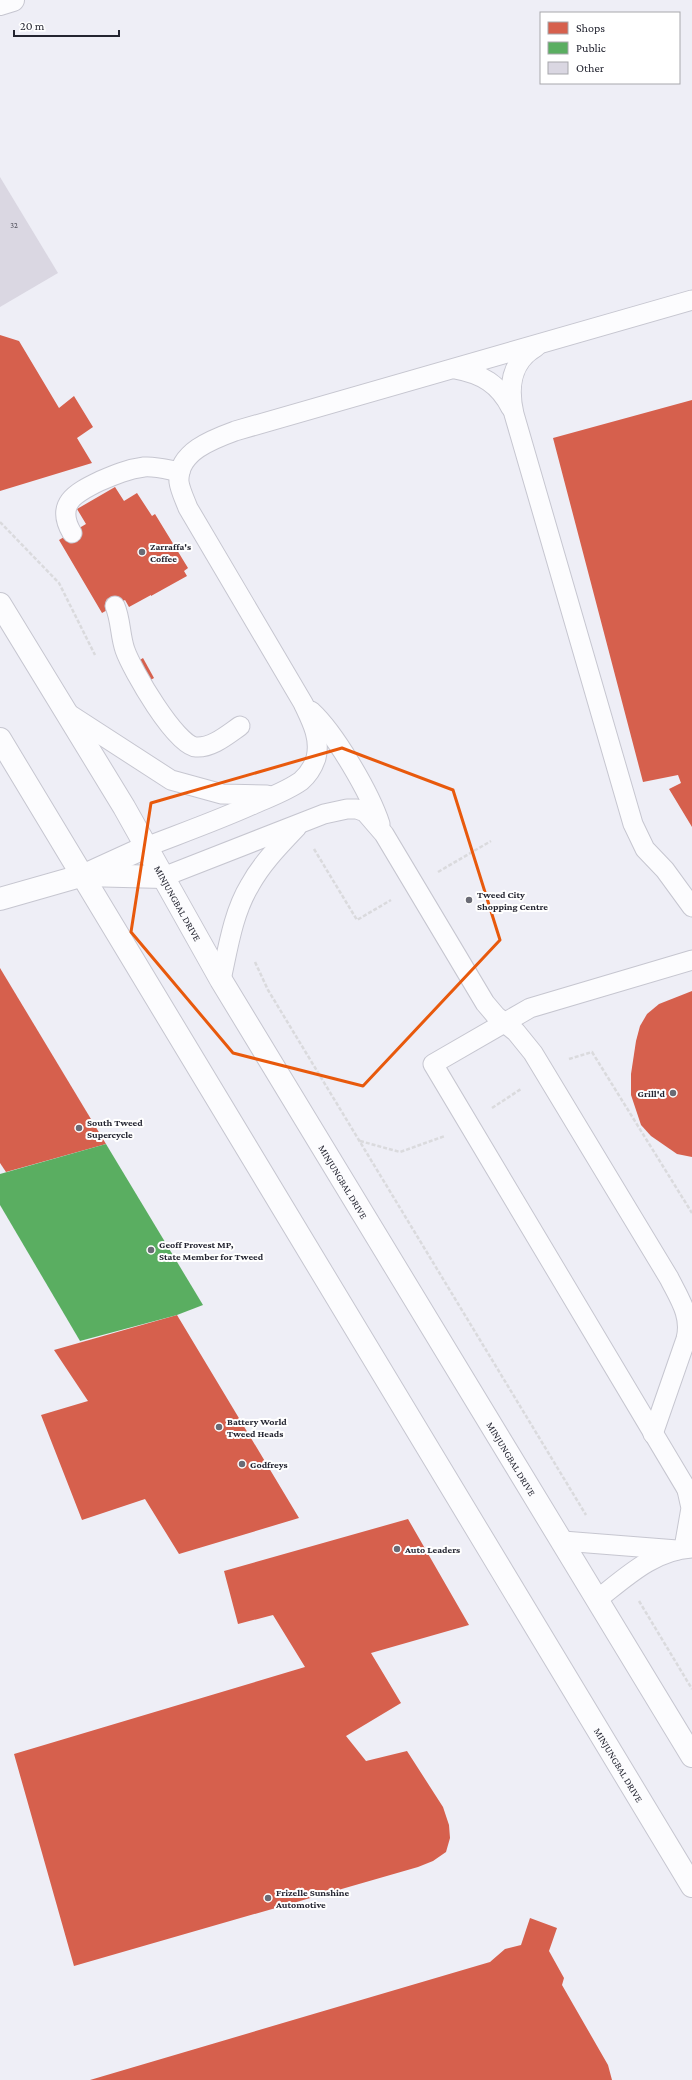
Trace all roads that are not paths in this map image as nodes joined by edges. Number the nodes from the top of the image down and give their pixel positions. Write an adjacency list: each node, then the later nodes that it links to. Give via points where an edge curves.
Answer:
1 (13, 0): 2 (main road)
2 (0, 4)
3 (692, 300): 4 (lane)
4 (543, 343): 5 (lane); 6 (lane, via 530,350 514,371 510,393)
5 (454, 369): 6 (lane, via 476,374 492,382 503,394); 7 (lane, via 214,438 195,451)
6 (514, 414): 22 (lane, via 632,824 645,849 665,870)
7 (180, 472): 8 (lane, via 152,467 129,470 84,489 74,495 66,508 66,522); 11 (lane, via 181,489 195,522)
8 (72, 533)
9 (0, 604): 12 (main road, MINJUNGBAL DRIVE)
10 (115, 606): 13 (lane, via 129,658 158,708 181,739 192,746 207,746)
11 (303, 703): 15 (lane, via 318,743 316,759 301,780); 17 (lane, via 322,721 332,736 373,803)
12 (65, 711): 15 (lane, via 171,780 222,794); 18 (main road, MINJUNGBAL DRIVE)
13 (240, 726)
14 (0, 739): 19 (main road, MINJUNGBAL DRIVE)
15 (274, 795): 18 (lane)
16 (300, 824): 17 (lane, via 324,814 353,809 361,810 368,815); 20 (lane); 24 (lane, via 269,857 246,892 235,923)
17 (384, 834): 25 (lane, via 485,1003)
18 (146, 847): 19 (main road); 20 (main road, MINJUNGBAL DRIVE)
19 (84, 875): 20 (main road); 21 (main road); 32 (main road, MINJUNGBAL DRIVE)
20 (163, 877): 24 (main road, MINJUNGBAL DRIVE)
21 (0, 899)
22 (692, 907)
23 (692, 960): 25 (lane, via 547,1002)
24 (222, 980): 28 (main road, MINJUNGBAL DRIVE)
25 (504, 1022): 26 (lane, via 533,1053 669,1278 684,1308 688,1328 686,1339); 26 (lane, via 433,1064)
26 (653, 1434): 27 (lane)
27 (690, 1494): 29 (lane, via 691,1508)
28 (563, 1541): 29 (lane); 30 (main road, MINJUNGBAL DRIVE)
29 (684, 1549): 30 (lane, via 657,1556)
30 (598, 1599): 31 (main road, MINJUNGBAL DRIVE)
31 (692, 1756)
32 (692, 1886)

